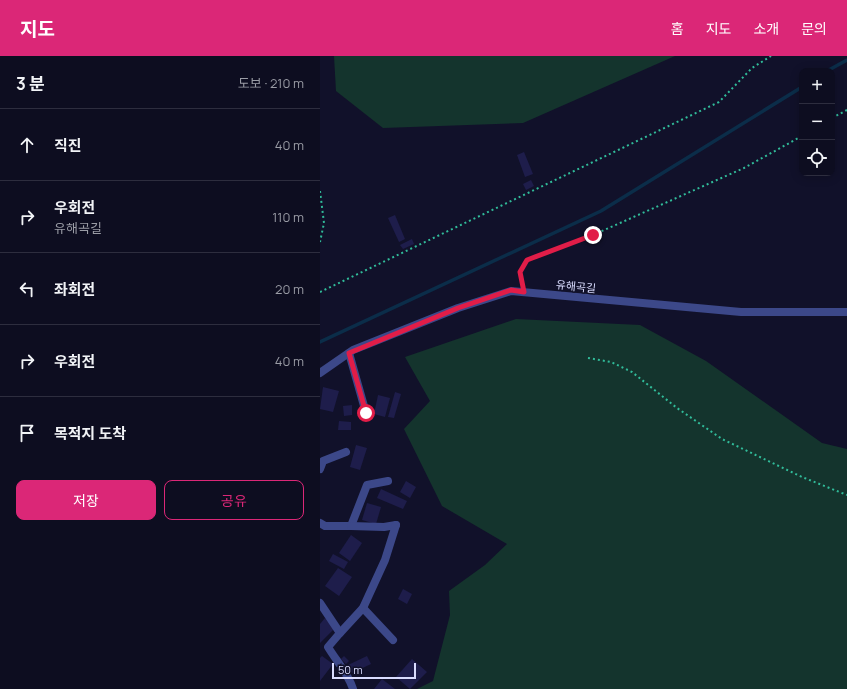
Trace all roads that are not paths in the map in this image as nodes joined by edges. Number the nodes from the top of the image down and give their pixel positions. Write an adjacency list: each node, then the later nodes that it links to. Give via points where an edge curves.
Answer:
1 (847, 312): 2 (street, 유해곡길, via 741,312 511,290 458,308)
2 (349, 353): 3 (street, 유해곡길); 4 (street)
3 (320, 373)
4 (366, 413)
5 (346, 452): 6 (street, via 323,461)
6 (320, 468)
7 (388, 481): 9 (street, via 367,485)
8 (320, 523): 9 (street, via 325,526)
9 (350, 526): 11 (street, via 396,525 385,560)
10 (320, 604): 12 (street)
11 (363, 608): 12 (street); 13 (street)
12 (340, 633): 14 (street, via 328,647 337,663 348,674)
13 (393, 640)
14 (353, 689)

